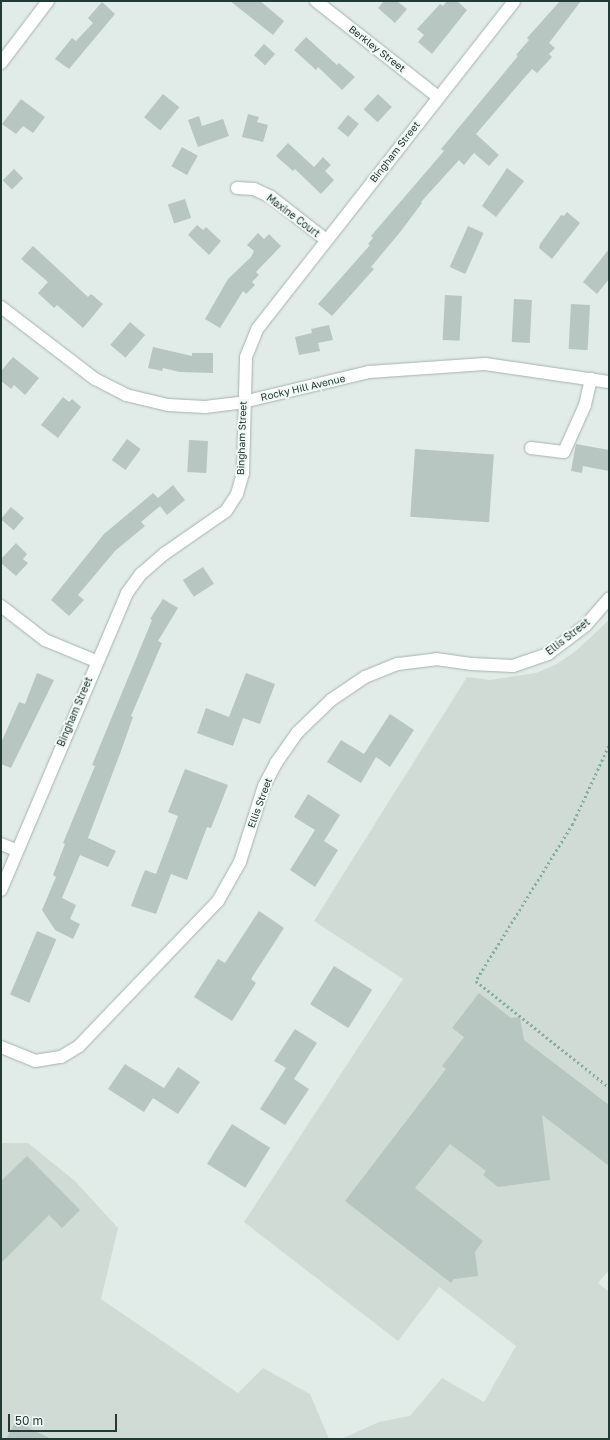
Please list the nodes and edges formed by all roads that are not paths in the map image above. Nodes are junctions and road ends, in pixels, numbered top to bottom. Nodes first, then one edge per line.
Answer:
1 (48, 1) edge
2 (316, 1) edge
3 (514, 1) edge
4 (1, 63) edge
5 (438, 97) junction
6 (237, 188) dead end
7 (326, 240) junction
8 (1, 307) edge
9 (591, 379) junction
10 (609, 382) edge
11 (243, 402) junction
12 (531, 448) dead end
13 (609, 599) edge
14 (1, 606) edge
15 (96, 662) junction
16 (1, 844) edge
17 (16, 850) junction
18 (1, 890) edge
19 (1, 1047) edge

1 - 4 street
2 - 5 street, Berkley Street
3 - 5 street, Bingham Street
5 - 7 street, Bingham Street
6 - 7 street, Maxine Court
7 - 11 street, Bingham Street
8 - 11 street, Rocky Hill Avenue
9 - 10 street, Rocky Hill Avenue
9 - 11 street, Rocky Hill Avenue
9 - 12 street
11 - 15 street, Bingham Street
13 - 19 street, Ellis Street
14 - 15 street
15 - 17 street, Bingham Street
16 - 17 street
17 - 18 street, Bingham Street

